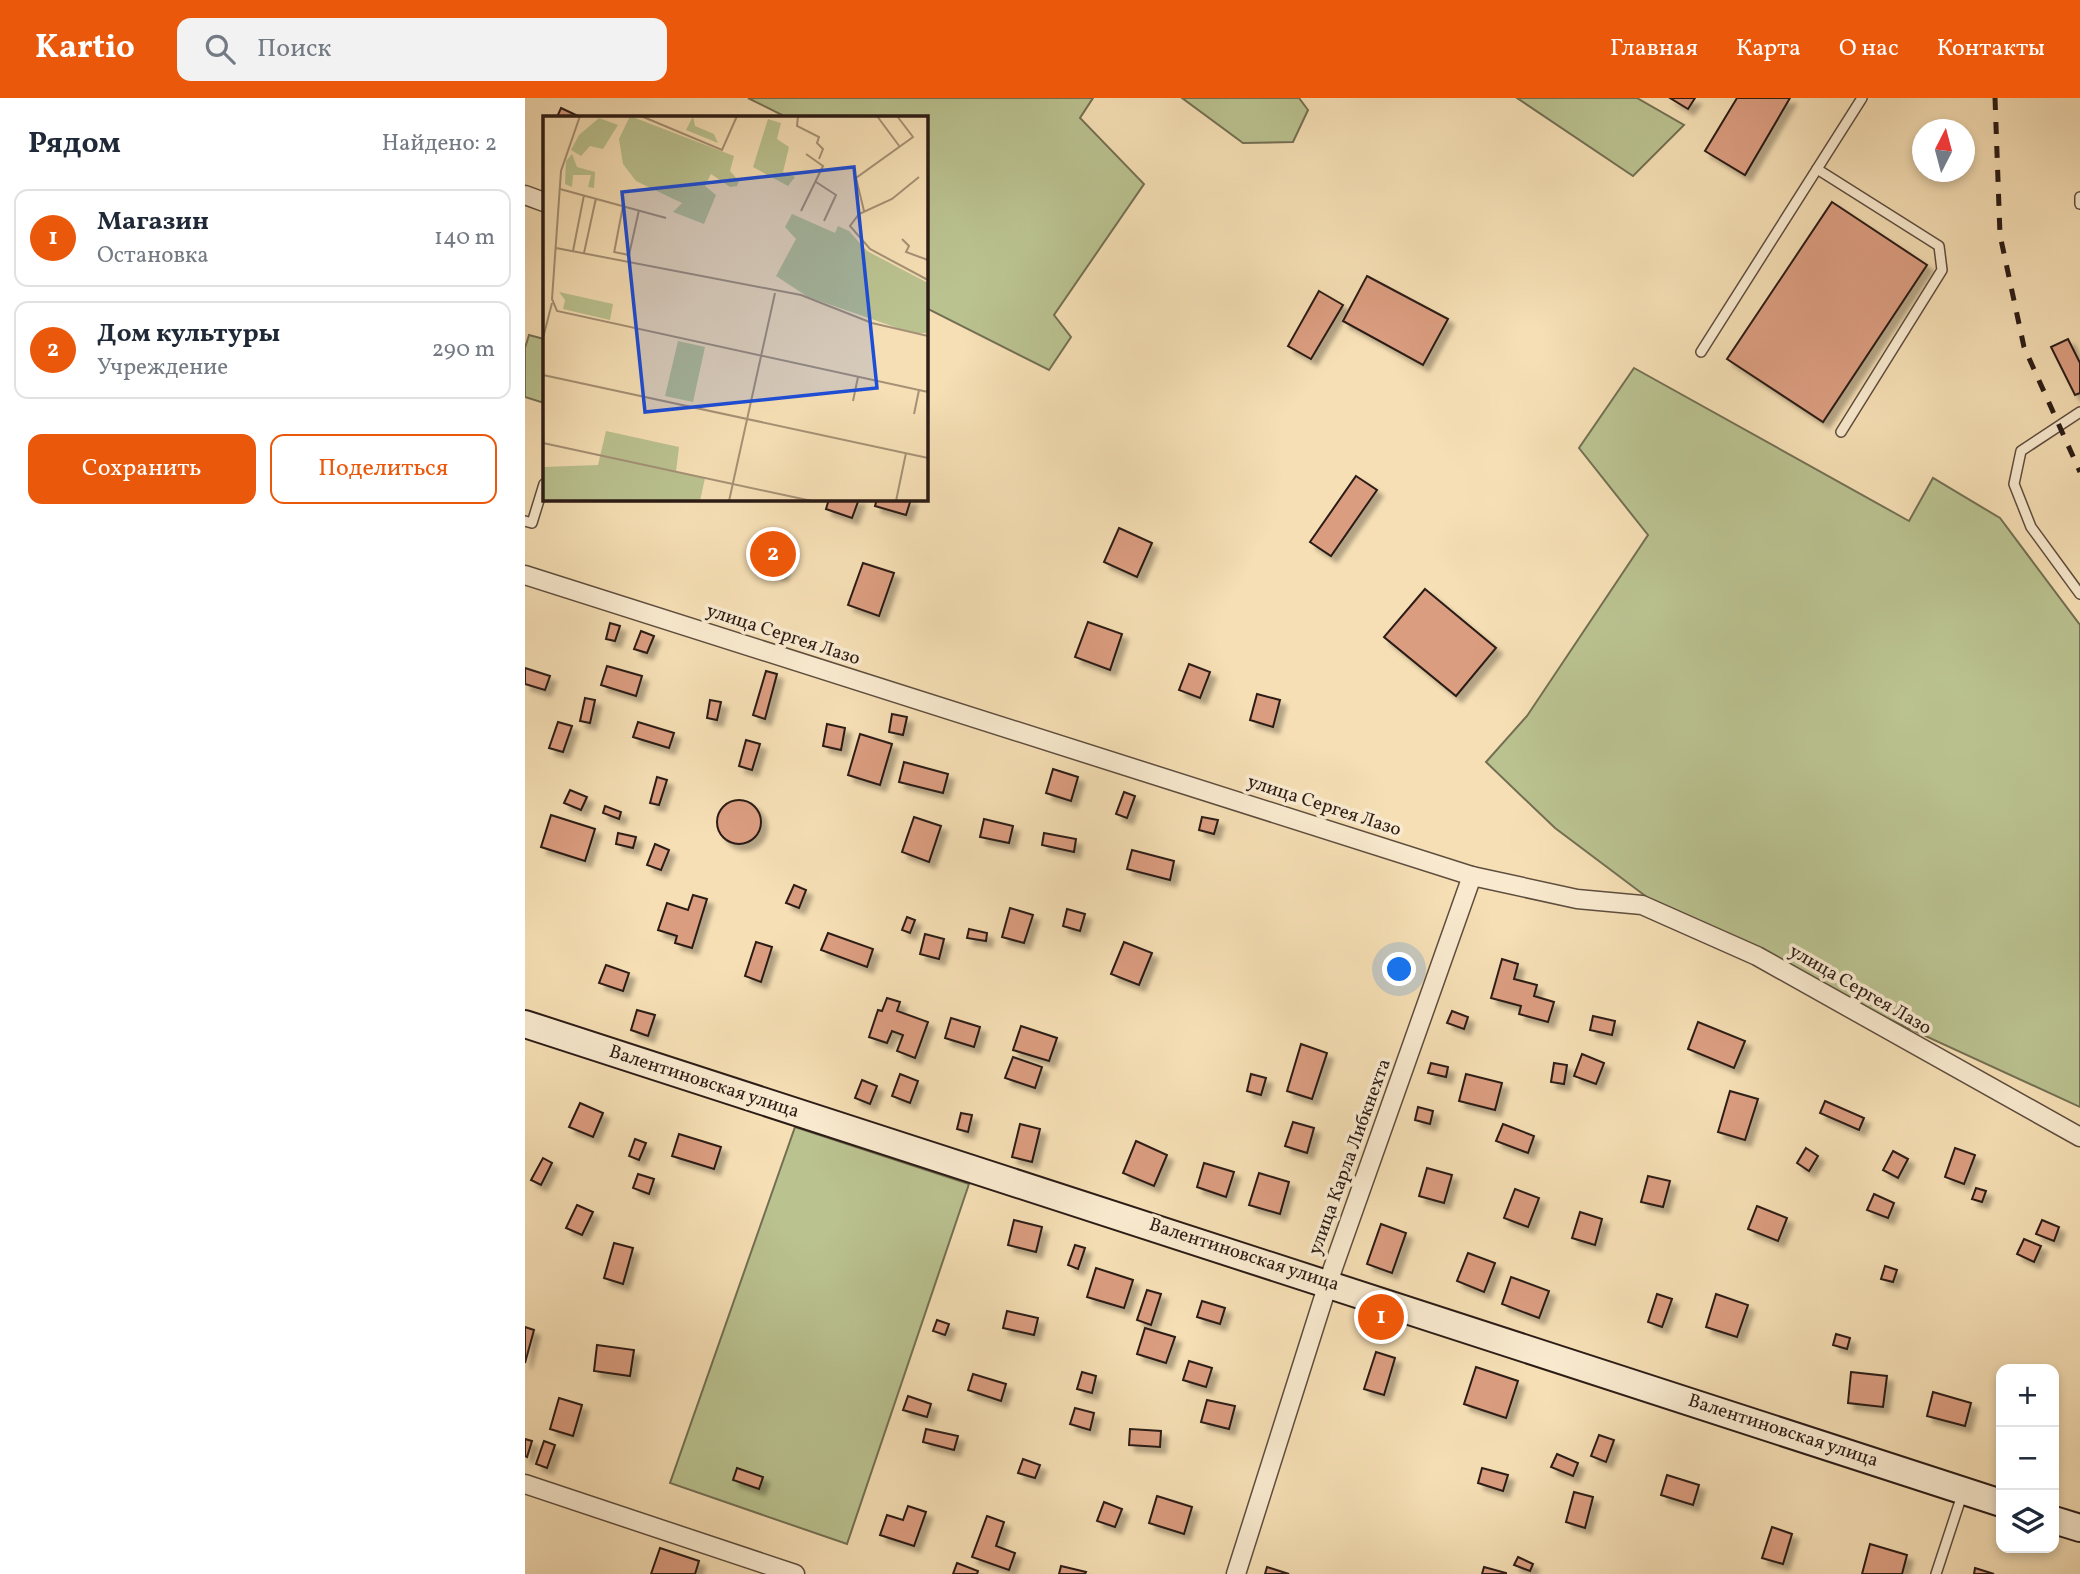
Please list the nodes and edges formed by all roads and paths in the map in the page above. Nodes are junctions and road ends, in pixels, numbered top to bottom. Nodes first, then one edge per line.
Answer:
1 (1862, 98) edge
2 (1817, 169) junction
3 (525, 195) edge
4 (2080, 197) edge
5 (543, 202) edge
6 (2080, 204) edge
7 (1701, 352) dead end
8 (2080, 412) edge
9 (1842, 432) dead end
10 (543, 487) edge
11 (525, 521) edge
12 (525, 575) edge
13 (2080, 594) edge
14 (1472, 876) junction
15 (525, 1024) edge
16 (2080, 1137) edge
17 (1328, 1283) junction
18 (525, 1484) edge
19 (1963, 1490) junction
20 (1996, 1501) edge
21 (2059, 1522) edge
22 (2080, 1528) edge
23 (795, 1574) edge
24 (1236, 1574) edge
25 (1936, 1574) edge

1 - 2 lane
2 - 7 lane
2 - 9 lane
3 - 5 street
4 - 6 lane
8 - 13 lane
10 - 11 lane
12 - 14 street, улица Сергея Лазо
14 - 16 street, улица Сергея Лазо
14 - 17 street, улица Карла Либкнехта
15 - 17 main road, Валентиновская улица
17 - 19 main road, Валентиновская улица
17 - 24 street, улица Карла Либкнехта
18 - 23 street
19 - 20 main road, Валентиновская улица
19 - 25 lane
21 - 22 main road

